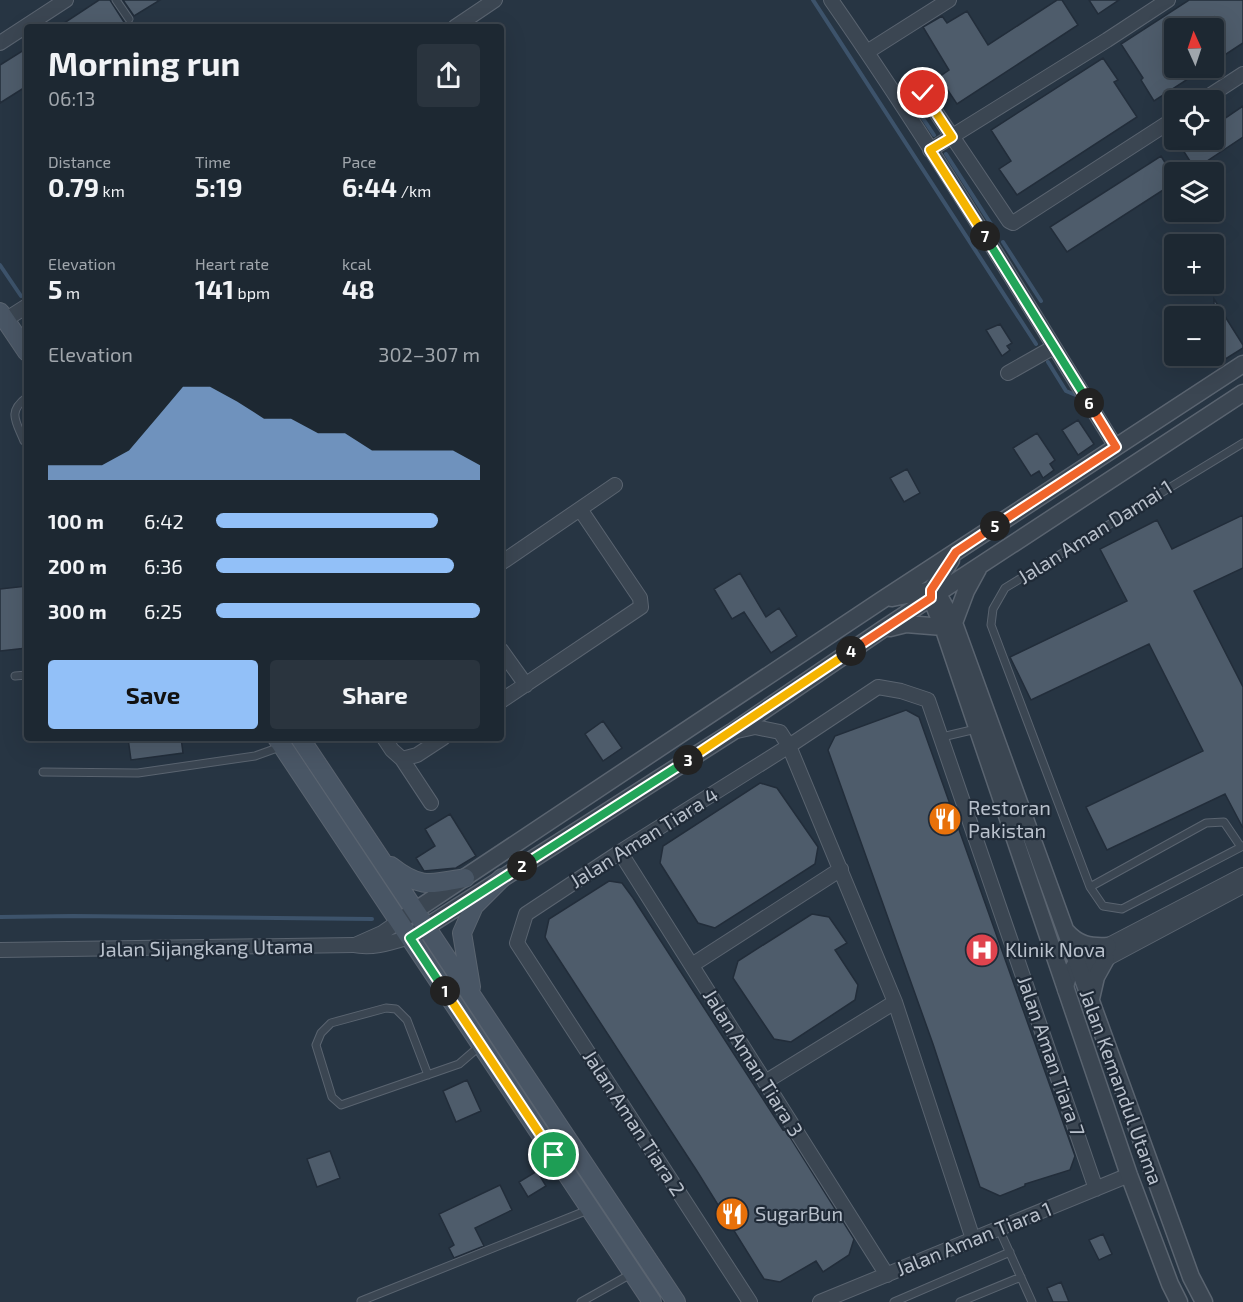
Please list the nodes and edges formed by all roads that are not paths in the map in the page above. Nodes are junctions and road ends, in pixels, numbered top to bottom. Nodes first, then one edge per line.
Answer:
1 (66, 0) edge
2 (116, 0) edge
3 (495, 0) edge
4 (831, 0) edge
5 (949, 0) edge
6 (1168, 0) edge
7 (129, 19) dead end
8 (30, 24) edge
9 (459, 24) edge
10 (24, 28) edge
11 (0, 44) edge
12 (867, 52) junction
13 (1243, 74) edge
14 (1218, 90) edge
15 (923, 93) dead end
16 (1164, 125) edge
17 (952, 137) junction
18 (930, 150) junction
19 (24, 307) edge
20 (3, 316) edge
21 (1054, 346) junction
22 (24, 348) edge
23 (1243, 364) edge
24 (1008, 373) dead end
25 (1243, 393) edge
26 (24, 399) edge
27 (24, 441) edge
28 (1243, 443) edge
29 (1116, 447) junction
30 (615, 485) dead end
31 (580, 509) junction
32 (956, 552) junction
33 (504, 560) edge
34 (980, 566) junction
35 (933, 594) junction
36 (882, 600) junction
37 (948, 625) junction
38 (883, 629) junction
39 (504, 654) edge
40 (24, 675) edge
41 (15, 676) dead end
42 (526, 685) junction
43 (504, 699) edge
44 (976, 729) junction
45 (732, 732) junction
46 (942, 737) junction
47 (302, 741) edge
48 (386, 741) edge
49 (438, 741) edge
50 (280, 742) edge
51 (789, 746) junction
52 (402, 759) junction
53 (44, 772) dead end
54 (430, 803) dead end
55 (1242, 847) edge
56 (620, 852) junction
57 (380, 858) junction
58 (841, 869) junction
59 (1243, 875) edge
60 (465, 878) junction
61 (502, 878) junction
62 (1243, 886) edge
63 (1090, 887) junction
64 (416, 910) junction
65 (398, 921) junction
66 (427, 927) junction
67 (1064, 928) junction
68 (410, 938) junction
69 (517, 943) joint
70 (353, 945) junction
71 (0, 950) edge
72 (1107, 953) junction
73 (1054, 956) junction
74 (692, 965) junction
75 (1076, 968) junction
76 (1065, 990) junction
77 (472, 994) junction
78 (895, 1002) junction
79 (1090, 1004) junction
80 (481, 1045) junction
81 (428, 1075) junction
82 (765, 1082) junction
83 (1129, 1175) junction
84 (1096, 1189) junction
85 (590, 1209) junction
86 (999, 1228) junction
87 (973, 1239) junction
88 (1010, 1252) junction
89 (633, 1273) junction
90 (886, 1275) junction
91 (1021, 1277) junction
92 (361, 1301) edge
93 (581, 1302) edge
94 (652, 1302) edge
95 (676, 1302) edge
96 (750, 1302) edge
97 (820, 1302) edge
98 (894, 1302) edge
99 (960, 1302) edge
100 (1032, 1302) edge
101 (1179, 1302) edge
102 (1204, 1302) edge

1 - 8 street
2 - 7 lane
3 - 9 street
4 - 12 street
5 - 12 street
6 - 17 street
10 - 11 street
12 - 18 street
13 - 14 street
15 - 17 street
16 - 17 street
17 - 18 street
18 - 21 street
19 - 20 street
20 - 22 main road
21 - 24 street
21 - 29 street
23 - 29 street
25 - 34 street
26 - 27 lane
28 - 63 lane, Jalan Aman Damai 1
29 - 32 street
30 - 31 street
31 - 33 street
31 - 42 street
32 - 35 street
32 - 36 street
34 - 35 street
34 - 37 street
35 - 36 street
35 - 37 street, Jalan Kemandul Utama
35 - 38 street
36 - 60 street
37 - 38 street
37 - 44 street, Jalan Kemandul Utama
37 - 67 street, Jalan Kemandul Utama
38 - 45 street
39 - 42 street
40 - 41 lane
42 - 43 street
44 - 46 lane
44 - 73 street, Jalan Kemandul Utama
45 - 51 street
45 - 61 street
46 - 51 street, Jalan Aman Tiara 7
46 - 84 street, Jalan Aman Tiara 7
47 - 57 main road
48 - 52 street
49 - 52 street
50 - 53 lane
50 - 65 main road
51 - 56 street, Jalan Aman Tiara 4
51 - 58 street
52 - 54 street
55 - 63 lane, Jalan Aman Damai 1
55 - 63 lane
56 - 69 street, Jalan Aman Tiara 4
56 - 74 street, Jalan Aman Tiara 3
57 - 60 main road
57 - 64 main road
58 - 74 street
58 - 78 street
59 - 72 street
60 - 64 street
61 - 66 street
61 - 77 main road
62 - 72 street
64 - 65 street
64 - 66 main road
65 - 68 main road
65 - 70 street
66 - 68 street
66 - 77 main road
67 - 72 street
67 - 75 street, Jalan Kemandul Utama
68 - 70 street, Jalan Sijangkang Utama
68 - 80 main road
69 - 96 street, Jalan Aman Tiara 2
70 - 71 street, Jalan Sijangkang Utama
72 - 75 street
72 - 79 street
73 - 75 street
73 - 76 street, Jalan Kemandul Utama
74 - 82 street, Jalan Aman Tiara 3
75 - 76 street
75 - 79 street, Jalan Kemandul Utama
76 - 83 street, Jalan Kemandul Utama
77 - 95 main road
78 - 82 street
78 - 87 street
79 - 102 street, Jalan Kemandul Utama
80 - 81 lane
80 - 85 main road
81 - 81 lane
82 - 90 street, Jalan Aman Tiara 3
83 - 84 street, Jalan Aman Tiara 1
83 - 101 street, Jalan Kemandul Utama
84 - 86 street, Jalan Aman Tiara 1
85 - 89 main road
85 - 92 lane
86 - 87 street, Jalan Aman Tiara 1
86 - 88 lane
87 - 90 street, Jalan Aman Tiara 1
88 - 91 lane
88 - 98 lane
89 - 93 lane
89 - 94 main road
90 - 97 street, Jalan Aman Tiara 1
91 - 99 lane
91 - 100 lane

